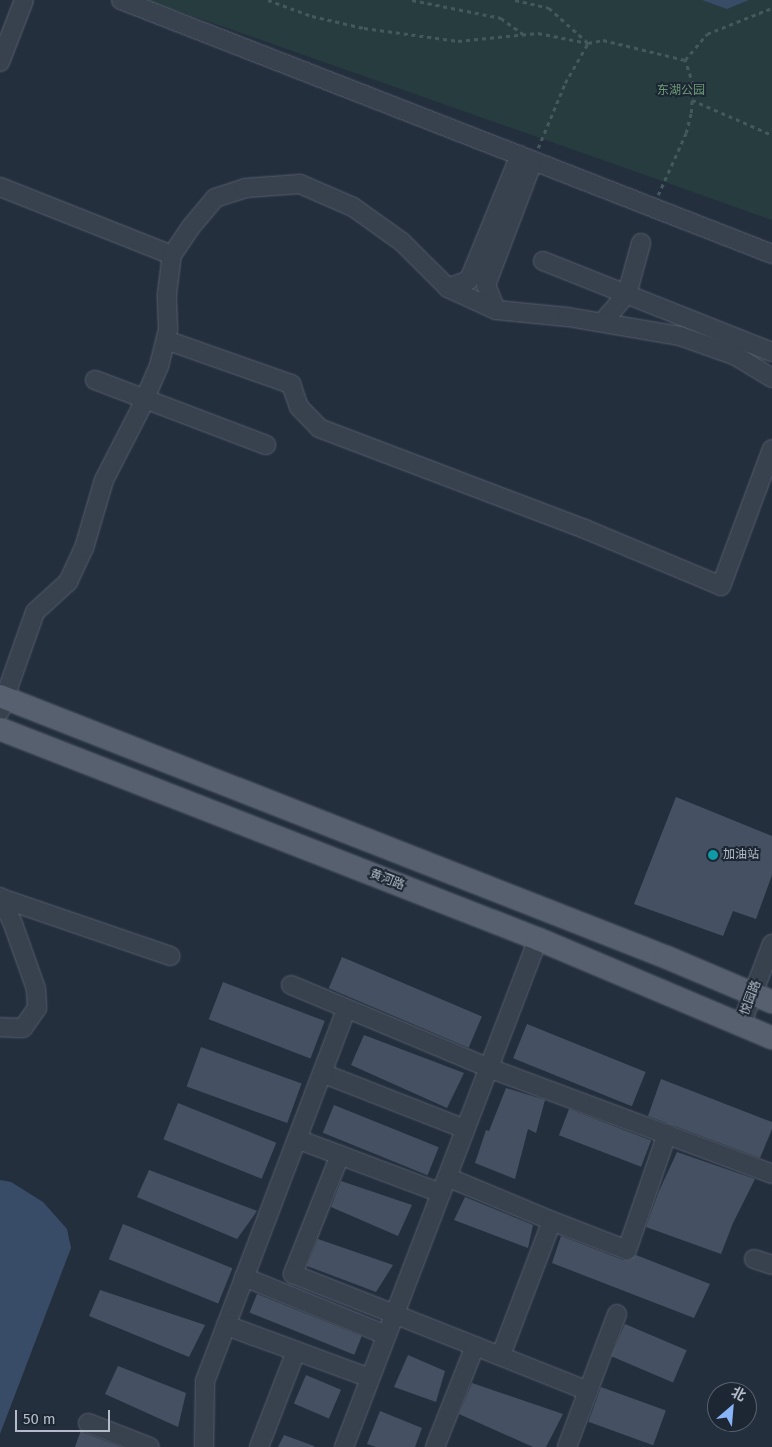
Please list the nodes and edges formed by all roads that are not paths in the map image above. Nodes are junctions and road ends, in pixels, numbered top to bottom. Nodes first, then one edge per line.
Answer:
1 (24, 0) edge
2 (121, 0) edge
3 (0, 62) edge
4 (526, 158) junction
5 (0, 187) edge
6 (640, 244) dead end
7 (772, 254) edge
8 (172, 255) junction
9 (543, 261) dead end
10 (448, 288) junction
11 (627, 294) junction
12 (496, 310) junction
13 (606, 318) dead end
14 (166, 340) junction
15 (772, 352) edge
16 (772, 378) edge
17 (95, 380) dead end
18 (145, 399) junction
19 (266, 445) dead end
20 (772, 449) edge
21 (2, 702) edge
22 (0, 729) edge
23 (0, 897) edge
24 (538, 939) junction
25 (772, 944) edge
26 (170, 956) dead end
27 (291, 985) dead end
28 (762, 998) edge
29 (346, 1008) junction
30 (741, 1025) junction
31 (0, 1028) edge
32 (772, 1038) edge
33 (489, 1068) junction
34 (322, 1073) junction
35 (466, 1129) junction
36 (667, 1134) junction
37 (297, 1139) junction
38 (340, 1155) junction
39 (772, 1174) edge
40 (444, 1185) junction
41 (552, 1221) junction
42 (754, 1259) dead end
43 (772, 1266) edge
44 (293, 1274) junction
45 (244, 1277) junction
46 (285, 1294) junction
47 (617, 1314) dead end
48 (394, 1315) junction
49 (226, 1325) junction
50 (386, 1335) junction
51 (475, 1346) junction
52 (296, 1351) junction
53 (501, 1355) junction
54 (370, 1378) junction
55 (588, 1392) junction
56 (88, 1422) dead end
57 (150, 1447) edge
58 (204, 1447) edge
59 (259, 1447) edge
60 (344, 1447) edge
61 (435, 1447) edge
62 (567, 1447) edge

1 - 3 street
2 - 4 street
4 - 7 street
4 - 10 street
4 - 12 street
5 - 8 street
6 - 11 street
8 - 10 street
8 - 14 street
9 - 11 street
10 - 12 street
11 - 13 street
11 - 15 street
12 - 16 street
14 - 18 street
14 - 20 street
17 - 18 street
18 - 19 street
18 - 21 street
21 - 28 main road
22 - 24 main road, 黄河路
23 - 26 street
23 - 31 street
24 - 30 main road, 黄河路
24 - 33 street
25 - 28 street, 悦园路
27 - 29 street
28 - 30 street, 悦园路
29 - 33 street
29 - 34 street
30 - 32 main road, 黄河路
33 - 35 street
33 - 36 street
34 - 35 street
34 - 37 street
35 - 40 street
36 - 39 street
36 - 41 street
37 - 38 street
37 - 45 street
38 - 40 street
38 - 44 street
40 - 41 street
40 - 48 street
41 - 53 street
42 - 43 street
44 - 46 street
44 - 48 street
45 - 46 street
45 - 49 street
46 - 50 street
47 - 55 street
48 - 50 street
48 - 51 street
49 - 52 street
49 - 58 street
50 - 54 street
51 - 53 street
51 - 61 street
52 - 54 street
52 - 59 street
53 - 55 street
54 - 60 street
55 - 62 street
56 - 57 street

